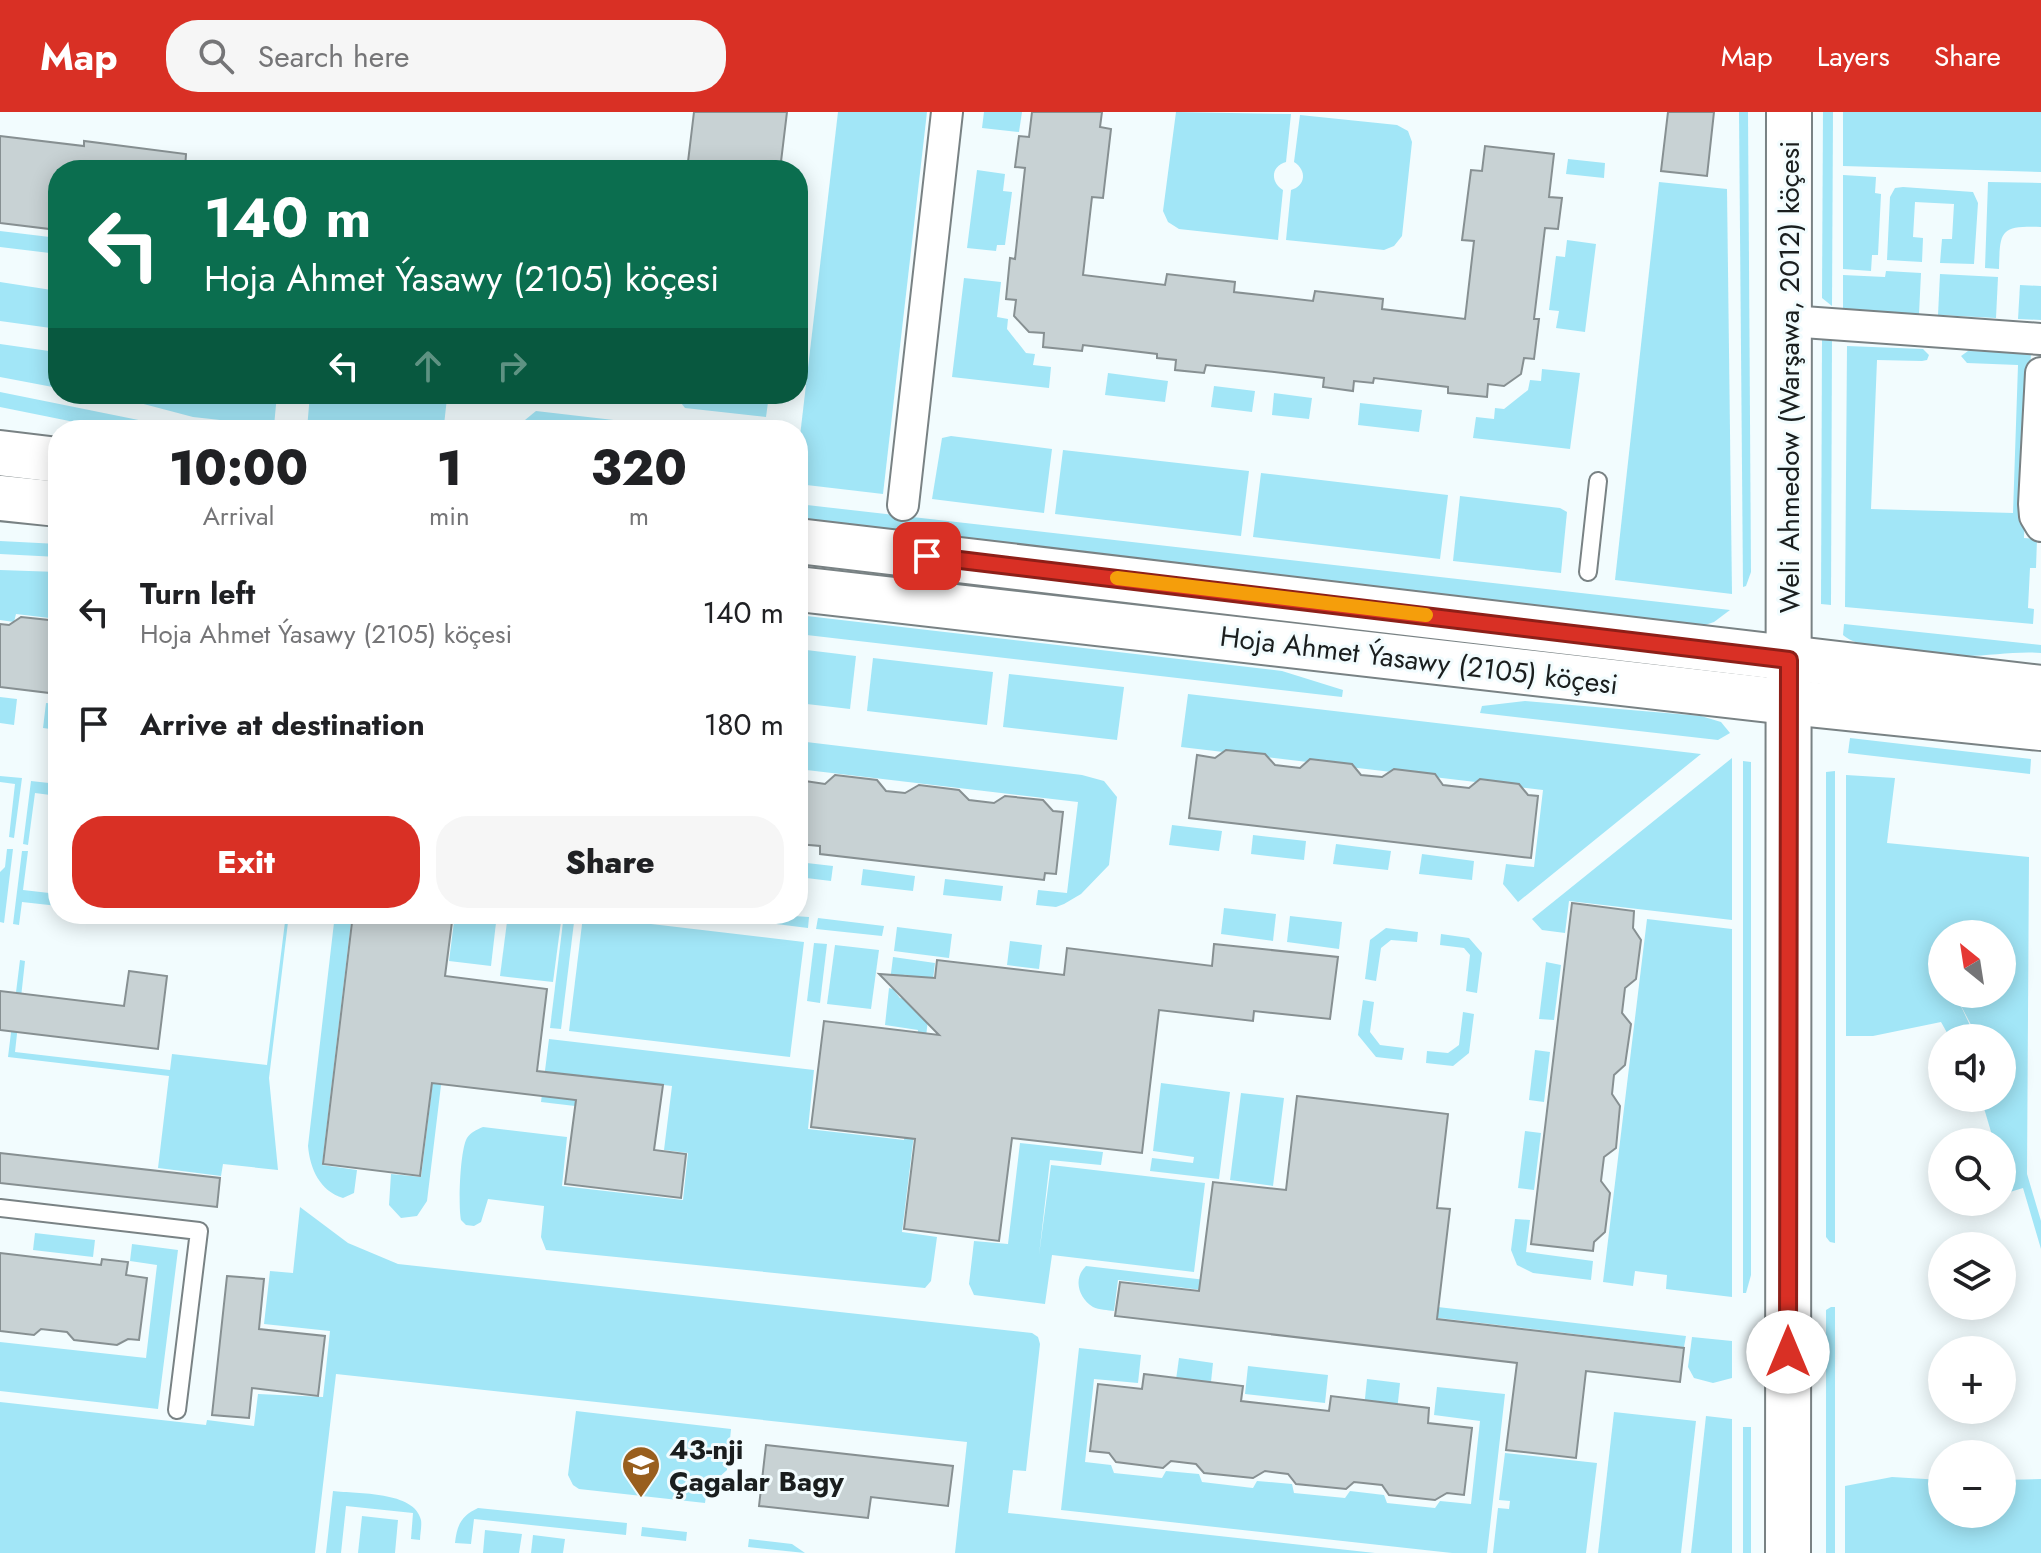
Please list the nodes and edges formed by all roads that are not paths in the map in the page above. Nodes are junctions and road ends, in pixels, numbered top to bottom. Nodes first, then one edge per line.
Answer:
1 (947, 112) edge
2 (1789, 112) edge
3 (1789, 321) junction
4 (2041, 339) edge
5 (2041, 373) edge
6 (0, 453) edge
7 (48, 459) edge
8 (1598, 481) dead end
9 (0, 498) edge
10 (48, 503) edge
11 (903, 505) dead end
12 (2041, 526) edge
13 (808, 542) edge
14 (1588, 572) dead end
15 (808, 590) edge
16 (1789, 681) junction
17 (2041, 688) edge
18 (2041, 728) edge
19 (0, 1208) edge
20 (177, 1410) dead end
21 (1788, 1553) edge

1 - 11 street
2 - 3 main road, Weli Ahmedow (Warşawa, 2012) köçesi
3 - 4 street
3 - 16 main road, Weli Ahmedow (Warşawa, 2012) köçesi
5 - 12 street
6 - 7 main road
8 - 14 lane
9 - 10 main road
13 - 16 main road, Hoja Ahmet Ýasawy (2105) köçesi
15 - 16 main road, Hoja Ahmet Ýasawy (2105) köçesi
16 - 17 main road, Hoja Ahmet Ýasawy (2105) köçesi
16 - 18 main road, Hoja Ahmet Ýasawy (2105) köçesi
16 - 21 main road, Weli Ahmedow (Warşawa, 2012) köçesi
19 - 20 lane

